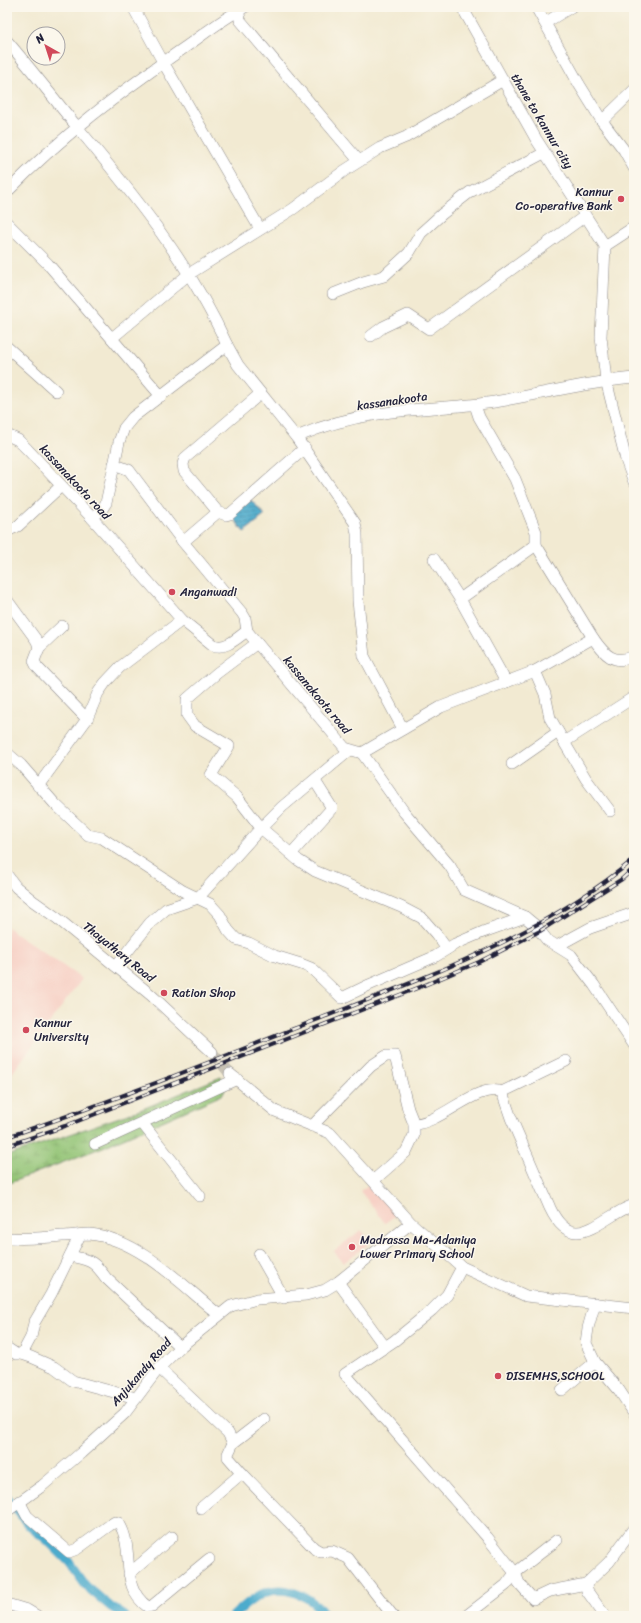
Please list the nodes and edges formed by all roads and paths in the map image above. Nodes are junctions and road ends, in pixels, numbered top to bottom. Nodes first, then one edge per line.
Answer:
1 (133, 7) edge
2 (462, 7) edge
3 (536, 7) edge
4 (571, 7) edge
5 (241, 8) edge
6 (545, 23) junction
7 (8, 44) edge
8 (163, 62) junction
9 (503, 80) junction
10 (634, 90) edge
11 (602, 121) junction
12 (77, 127) junction
13 (544, 153) junction
14 (359, 161) junction
15 (634, 168) edge
16 (7, 192) edge
17 (585, 216) junction
18 (7, 223) edge
19 (634, 227) edge
20 (260, 229) junction
21 (605, 246) junction
22 (189, 274) junction
23 (333, 294) dead end
24 (371, 336) dead end
25 (112, 338) junction
26 (227, 345) junction
27 (7, 347) edge
28 (634, 378) edge
29 (606, 380) junction
30 (56, 391) dead end
31 (260, 394) junction
32 (161, 396) junction
33 (475, 404) junction
34 (7, 435) edge
35 (296, 437) junction
36 (305, 448) junction
37 (114, 464) junction
38 (634, 482) edge
39 (61, 486) junction
40 (218, 512) junction
41 (92, 518) junction
42 (7, 531) edge
43 (182, 542) junction
44 (536, 545) junction
45 (434, 559) dead end
46 (460, 598) junction
47 (7, 600) edge
48 (182, 620) junction
49 (62, 626) dead end
50 (247, 630) junction
51 (593, 638) junction
52 (257, 643) junction
53 (39, 648) junction
54 (634, 656) edge
55 (535, 670) junction
56 (506, 682) junction
57 (634, 697) edge
58 (87, 719) junction
59 (403, 729) junction
60 (558, 732) junction
61 (564, 742) junction
62 (350, 750) junction
63 (7, 752) edge
64 (362, 753) junction
65 (512, 764) dead end
66 (315, 781) junction
67 (38, 786) junction
68 (610, 811) dead end
69 (261, 828) junction
70 (291, 854) junction
71 (7, 875) edge
72 (198, 898) junction
73 (634, 913) edge
74 (525, 917) junction
75 (557, 946) junction
76 (446, 949) junction
77 (116, 966) junction
78 (634, 1045) edge
79 (212, 1052) tunnel mouth
80 (566, 1061) dead end
81 (502, 1092) junction
82 (142, 1123) junction
83 (414, 1124) junction
84 (312, 1126) junction
85 (96, 1144) dead end
86 (374, 1180) junction
87 (200, 1196) dead end
88 (634, 1205) edge
89 (411, 1223) junction
90 (80, 1235) junction
91 (7, 1238) edge
92 (259, 1254) dead end
93 (70, 1256) junction
94 (462, 1267) junction
95 (338, 1282) junction
96 (284, 1298) junction
97 (595, 1303) junction
98 (634, 1308) edge
99 (218, 1314) junction
100 (180, 1347) junction
101 (385, 1347) junction
102 (7, 1348) edge
103 (22, 1354) junction
104 (595, 1362) junction
105 (159, 1368) junction
106 (562, 1390) dead end
107 (136, 1398) junction
108 (634, 1413) edge
109 (264, 1419) dead end
110 (233, 1443) junction
111 (242, 1473) junction
112 (19, 1501) junction
113 (201, 1508) dead end
114 (7, 1511) edge
115 (634, 1528) edge
116 (172, 1537) dead end
117 (557, 1540) dead end
118 (209, 1559) dead end
119 (515, 1573) junction
120 (129, 1574) junction
121 (586, 1584) junction
122 (7, 1604) edge
123 (387, 1614) edge
124 (37, 1616) edge
125 (466, 1616) edge
126 (605, 1616) edge

1 - 8 street
2 - 9 street, thane to kannur city
3 - 6 street
4 - 6 street
5 - 8 street
5 - 14 street
6 - 11 street
7 - 12 street
8 - 12 street
8 - 20 street
9 - 13 street, thane to kannur city
9 - 14 street
10 - 11 street
11 - 15 street
12 - 16 street
12 - 22 street
13 - 17 street, thane to kannur city
13 - 23 street
14 - 20 street
17 - 21 street, thane to kannur city
17 - 24 street
18 - 25 street
19 - 21 street
20 - 22 street
21 - 29 street
22 - 25 street
22 - 26 street
25 - 32 street
26 - 31 street
26 - 32 street
27 - 30 street
28 - 29 street, kassanakoota
29 - 33 street, kassanakoota
29 - 38 street
31 - 35 street
31 - 40 street
32 - 37 street
33 - 35 street, kassanakoota
33 - 44 street
34 - 39 street, kassanakoota road
35 - 36 street
36 - 40 street
36 - 59 street
37 - 41 street
37 - 43 street
39 - 41 street, kassanakoota road
39 - 42 street
40 - 43 street
41 - 48 street, kassanakoota road
43 - 50 street
44 - 46 street
44 - 51 street
45 - 46 street
46 - 56 street
47 - 53 street
48 - 50 street, kassanakoota road
48 - 58 street
49 - 53 street
50 - 52 street, kassanakoota road
51 - 54 street
51 - 55 street
52 - 62 street, kassanakoota road
52 - 69 street
53 - 58 street
55 - 56 street
55 - 60 street
56 - 59 street
57 - 61 street
58 - 67 street
59 - 64 street
60 - 61 street
60 - 65 street
61 - 68 street
62 - 64 street, kassanakoota road
62 - 66 street
63 - 67 street
64 - 74 street
66 - 69 street
66 - 70 street
67 - 72 street
69 - 70 street
69 - 72 street
70 - 76 street
71 - 77 street, Thayathery Road
72 - 76 street
72 - 77 street
73 - 75 street
74 - 75 street
74 - 76 street
75 - 78 street
77 - 79 street, Thayathery Road
80 - 81 street
81 - 83 street
81 - 88 street
82 - 84 street
82 - 85 street
82 - 87 street
83 - 84 street
83 - 86 street
84 - 86 street
86 - 89 street
89 - 94 street
89 - 95 street, Anjukandy Road
90 - 91 street
90 - 93 street
90 - 99 street
92 - 96 street
93 - 100 street
93 - 103 street
94 - 97 street
94 - 101 street
95 - 96 street, Anjukandy Road
95 - 101 street
96 - 99 street, Anjukandy Road
97 - 98 street
97 - 104 street
99 - 100 street, Anjukandy Road
100 - 105 street, Anjukandy Road
101 - 119 street
102 - 103 street
103 - 107 street
104 - 106 street
104 - 108 street
105 - 107 street, Anjukandy Road
105 - 110 street
107 - 112 street, Anjukandy Road
109 - 110 street
110 - 111 street
111 - 113 street
111 - 123 street
112 - 114 street, Anjukandy Road
112 - 120 street
115 - 121 street
116 - 120 street
117 - 119 street
118 - 120 street
119 - 121 street
119 - 125 street
121 - 126 street
122 - 124 street

